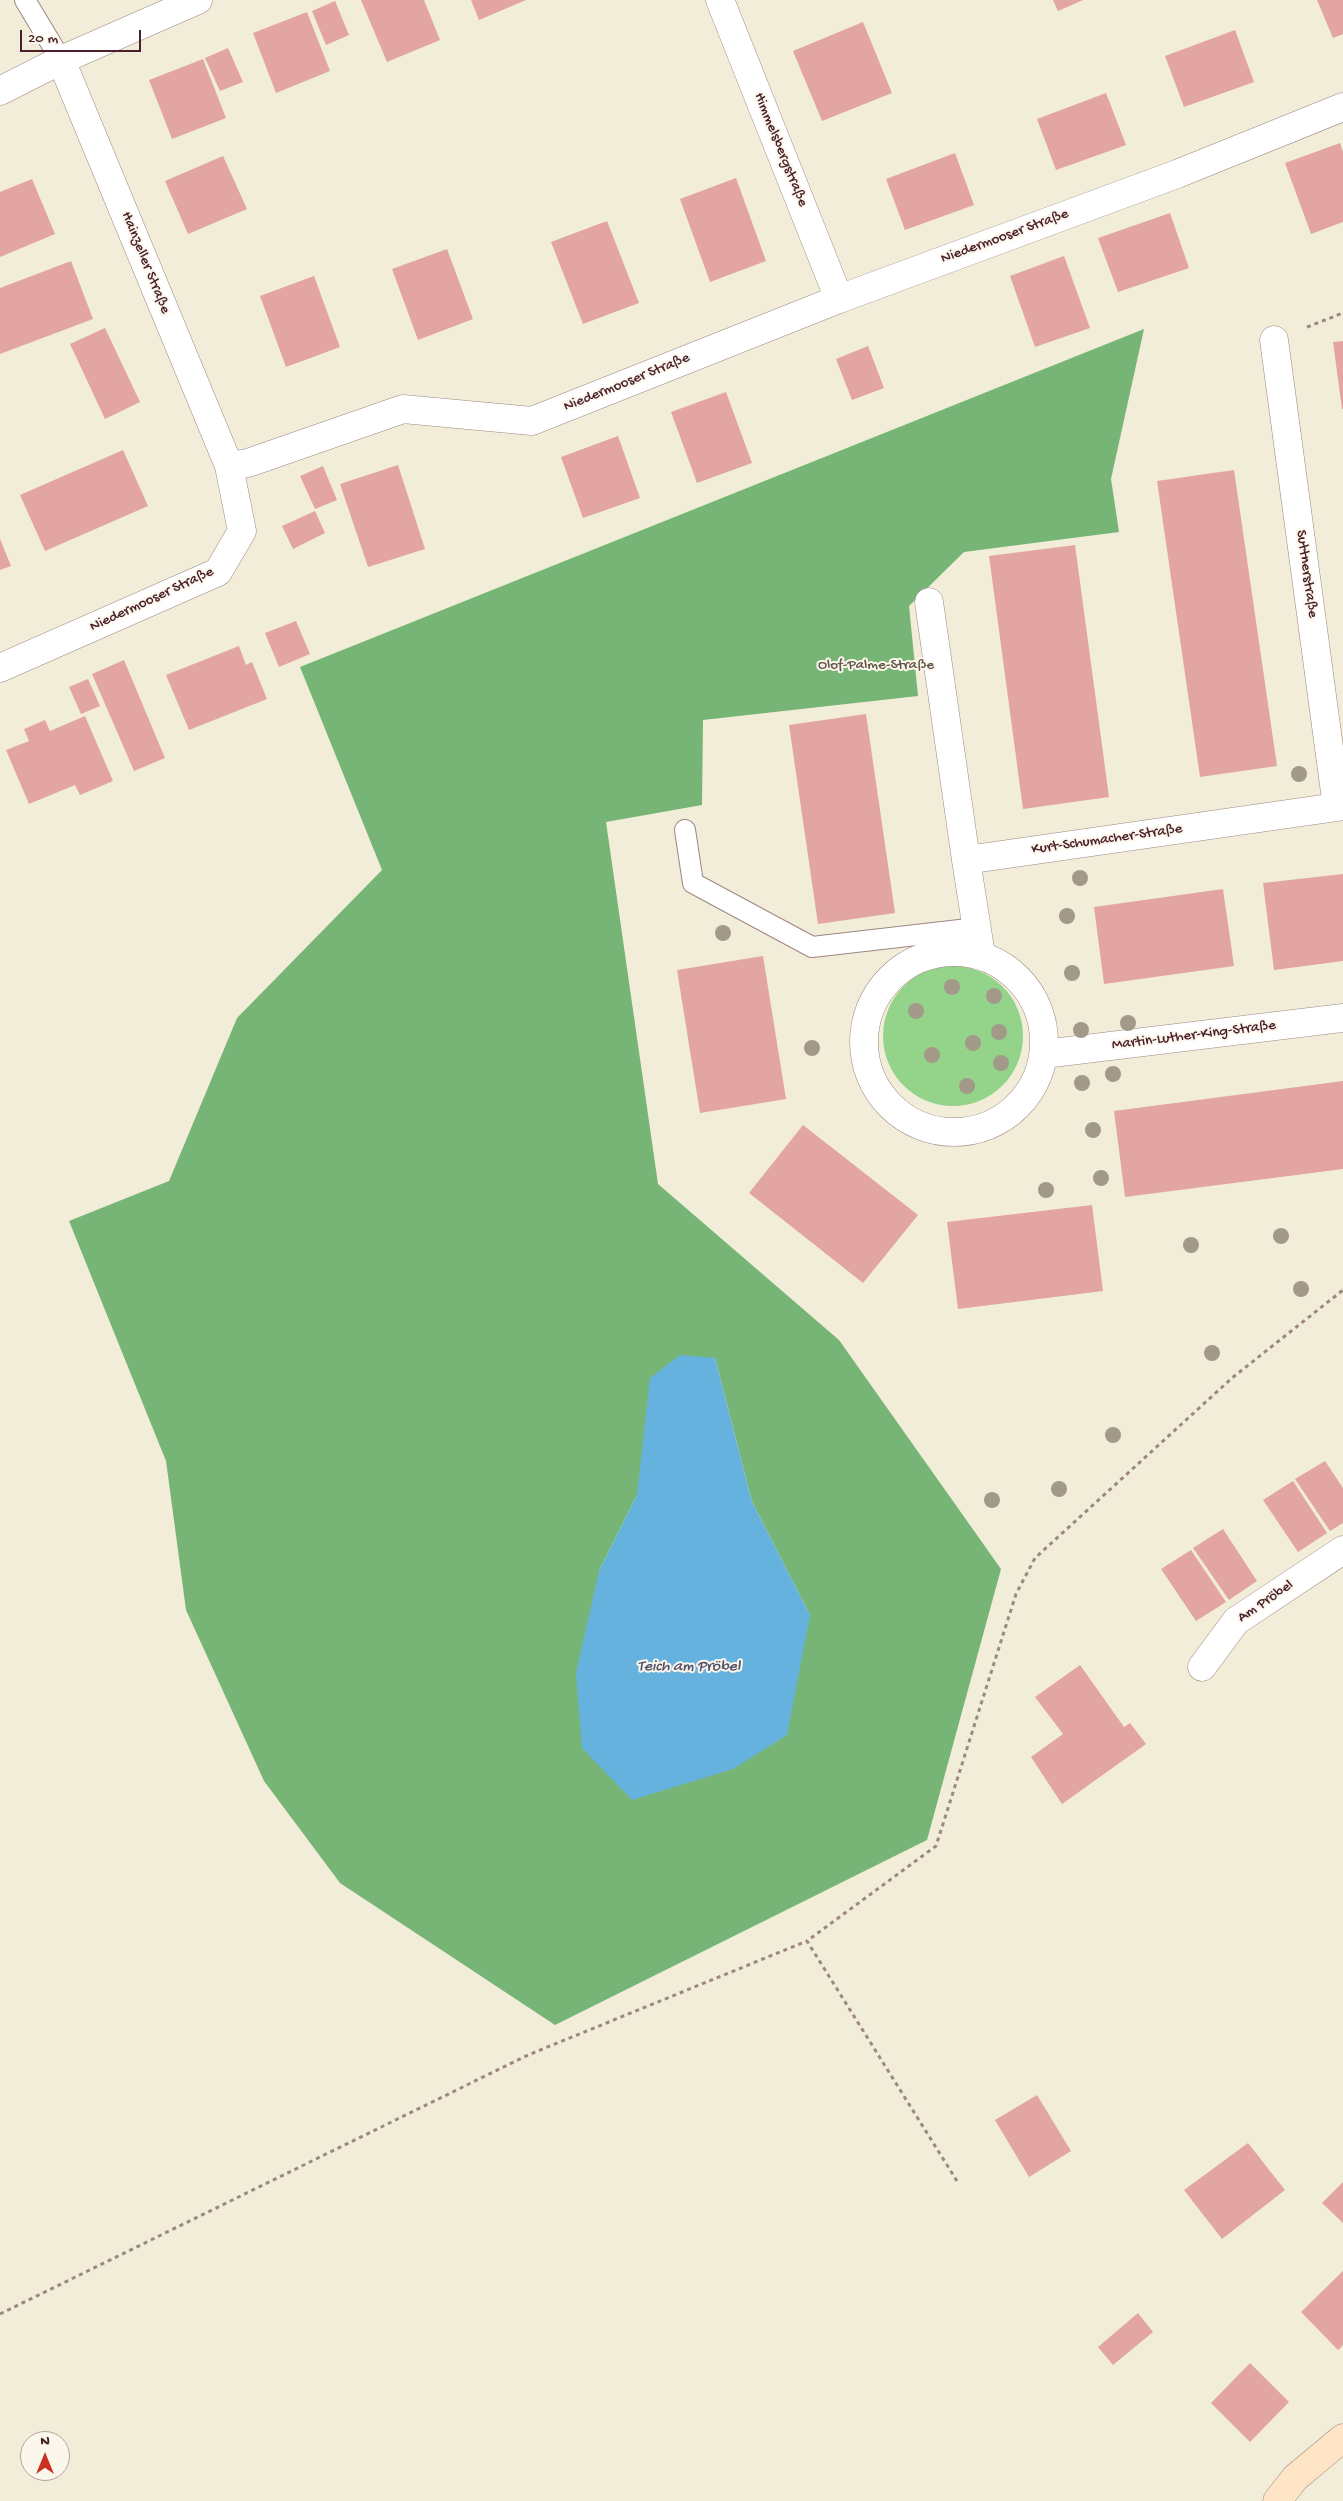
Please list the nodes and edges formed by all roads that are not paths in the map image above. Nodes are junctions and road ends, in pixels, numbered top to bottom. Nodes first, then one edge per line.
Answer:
1 (25, 0) edge
2 (198, 0) edge
3 (720, 0) edge
4 (61, 60) junction
5 (0, 91) edge
6 (1343, 107) edge
7 (839, 299) junction
8 (1274, 340) dead end
9 (229, 466) junction
10 (929, 602) dead end
11 (0, 668) edge
12 (1340, 806) edge
13 (685, 830) dead end
14 (966, 860) junction
15 (979, 942) junction
16 (1343, 1018) edge
17 (1044, 1054) junction
18 (1343, 1550) edge
19 (1202, 1667) dead end
20 (1343, 2438) edge
21 (1277, 2501) edge

1 - 4 lane
2 - 4 street
3 - 7 street, Himmelsbergstraße
4 - 5 street
4 - 9 street, Hainzeller Straße
6 - 7 street, Niedermooser Straße
7 - 9 street, Niedermooser Straße
8 - 12 street, Suttnerstraße
9 - 11 street, Niedermooser Straße
10 - 14 street
12 - 14 street, Kurt-Schumacher-Straße
13 - 15 lane
14 - 15 street
15 - 17 street
15 - 17 street
16 - 17 street, Martin-Luther-King-Straße
18 - 19 street, Am Pröbel
20 - 21 street

